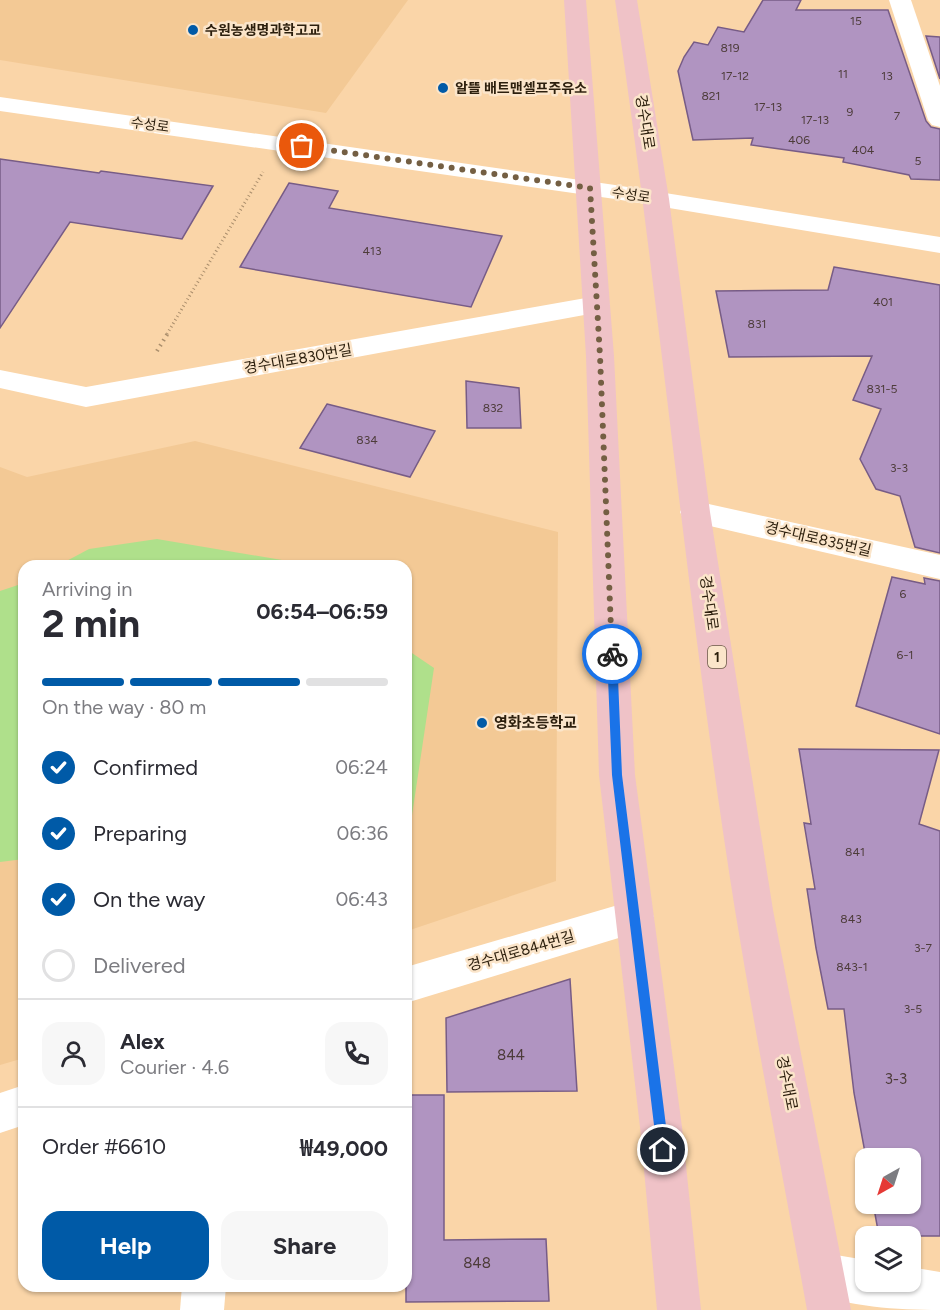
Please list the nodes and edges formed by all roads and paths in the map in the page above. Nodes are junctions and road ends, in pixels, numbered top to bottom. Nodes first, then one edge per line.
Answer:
1 (575, 0) edge
2 (626, 0) edge
3 (900, 0) edge
4 (0, 104) edge
5 (940, 120) edge
6 (280, 142) junction
7 (590, 188) junction
8 (657, 199) junction
9 (940, 245) edge
10 (597, 305) junction
11 (0, 379) edge
12 (135, 388) junction
13 (695, 512) junction
14 (940, 567) edge
15 (635, 918) junction
16 (412, 983) edge
17 (18, 1107) edge
18 (0, 1113) edge
19 (204, 1292) edge
20 (826, 1292) edge
21 (940, 1294) edge
22 (202, 1310) edge
23 (679, 1310) edge

1 - 7 main road
2 - 8 main road, 경수대로 / 1
3 - 5 street
4 - 6 street, 수성로
6 - 7 street, 수성로
6 - 12 path
7 - 8 street, 수성로
7 - 10 main road
8 - 9 street, 수성로
8 - 13 main road, 경수대로 / 1
10 - 12 street, 경수대로830번길
10 - 15 main road
11 - 12 street, 경수대로830번길
13 - 14 street, 경수대로835번길
13 - 20 main road, 경수대로 / 1
15 - 16 street, 경수대로844번길
15 - 23 main road
17 - 18 street
19 - 22 street
20 - 21 street

